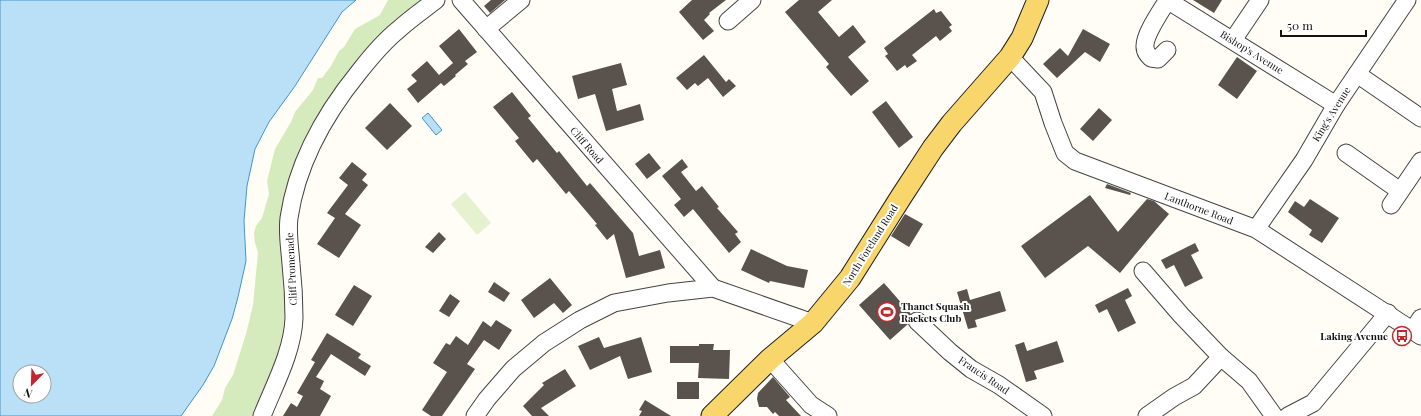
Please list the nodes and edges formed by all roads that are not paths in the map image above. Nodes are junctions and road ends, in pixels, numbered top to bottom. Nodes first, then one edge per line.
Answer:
1 (436, 0) edge
2 (461, 0) edge
3 (521, 0) edge
4 (752, 0) edge
5 (1038, 0) edge
6 (1260, 0) edge
7 (1407, 0) edge
8 (1170, 1) edge
9 (728, 20) dead end
10 (486, 29) junction
11 (1233, 40) junction
12 (1167, 50) dead end
13 (1010, 58) junction
14 (1358, 74) junction
15 (1336, 104) junction
16 (1421, 118) edge
17 (1346, 153) dead end
18 (1421, 161) edge
19 (1256, 229) junction
20 (1143, 271) dead end
21 (713, 288) junction
22 (1388, 313) junction
23 (813, 323) junction
24 (926, 324) dead end
25 (1418, 328) edge
26 (1221, 357) junction
27 (770, 359) junction
28 (262, 416) edge
29 (475, 416) edge
30 (712, 416) edge
31 (828, 416) edge
32 (1043, 416) edge
33 (1147, 416) edge
34 (1274, 416) edge
35 (1288, 416) edge

1 - 28 street, Cliff Promenade
2 - 10 street, Cliff Road
3 - 10 street
4 - 9 street
5 - 13 main road, North Foreland Road
6 - 11 street
7 - 14 street, King's Avenue
8 - 11 street, Bishop's Avenue
8 - 12 street
10 - 21 street, Cliff Road
11 - 15 street, Bishop's Avenue
13 - 19 street, Lanthorne Road
13 - 23 main road, North Foreland Road
14 - 15 street, King's Avenue
14 - 16 street
15 - 19 street, King's Avenue
17 - 18 street
19 - 22 street, Lanthorne Road
20 - 26 street
21 - 23 street
21 - 29 street
22 - 25 street, Lanthorne Road
22 - 35 street
23 - 27 main road, North Foreland Road
24 - 32 street, Francis Road
26 - 33 street
26 - 34 street
27 - 30 main road, North Foreland Road
27 - 31 street

